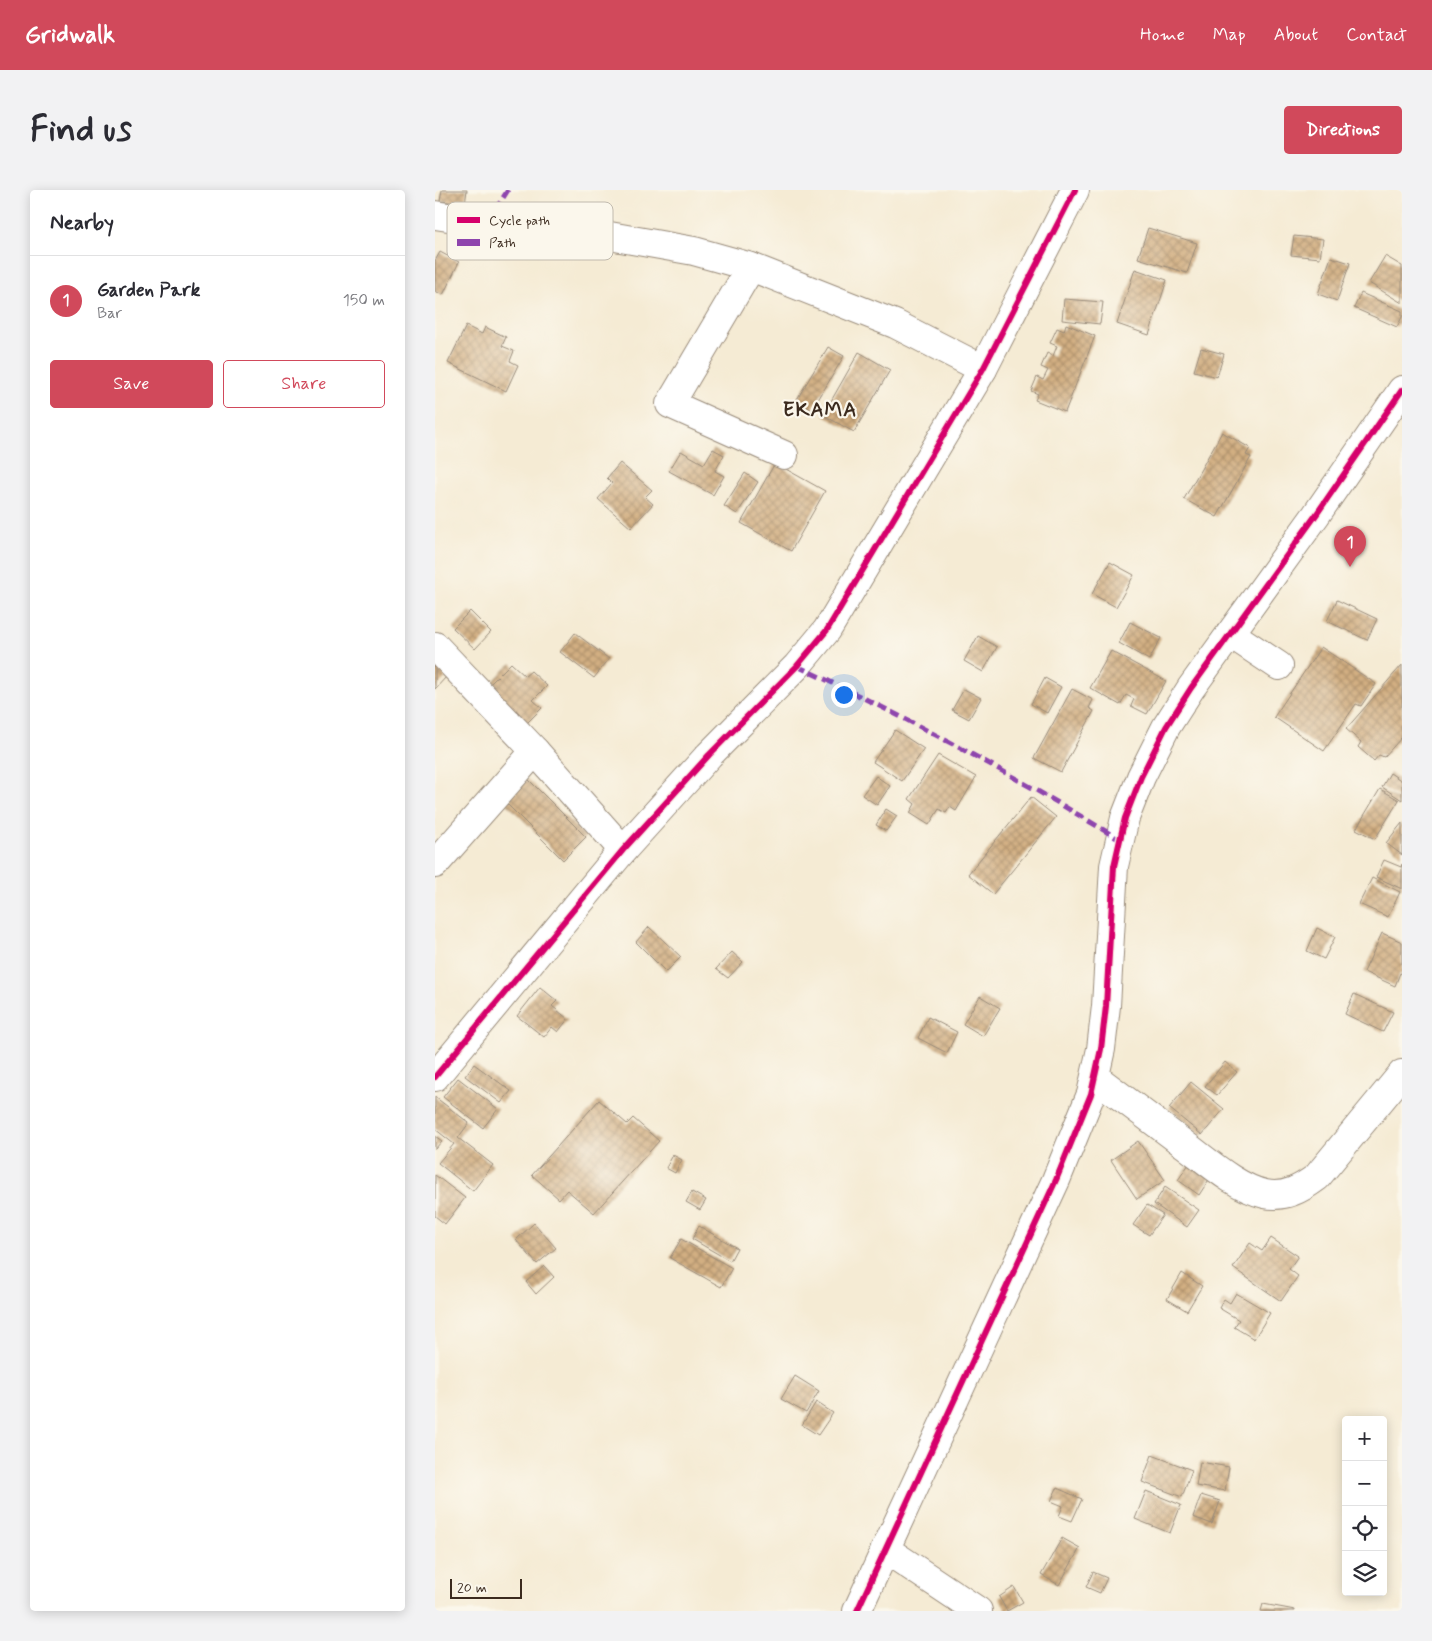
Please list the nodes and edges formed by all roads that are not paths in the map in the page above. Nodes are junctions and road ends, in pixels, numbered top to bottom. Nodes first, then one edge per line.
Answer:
1 (1075, 190) edge
2 (613, 236) edge
3 (751, 267) junction
4 (983, 369) junction
5 (1402, 390) edge
6 (784, 455) dead end
7 (1231, 634) junction
8 (435, 646) edge
9 (1279, 666) dead end
10 (535, 751) junction
11 (623, 850) junction
12 (435, 864) edge
13 (1402, 1074) edge
14 (435, 1077) edge
15 (1095, 1078) junction
16 (885, 1549) junction
17 (857, 1611) edge
18 (978, 1611) edge

1 - 4 street
2 - 3 street
3 - 4 street
3 - 6 street
4 - 11 street
5 - 7 street
7 - 9 street
7 - 15 street
8 - 10 street
10 - 11 street
10 - 12 street
11 - 14 street
13 - 15 street
15 - 16 street
16 - 17 street
16 - 18 street

